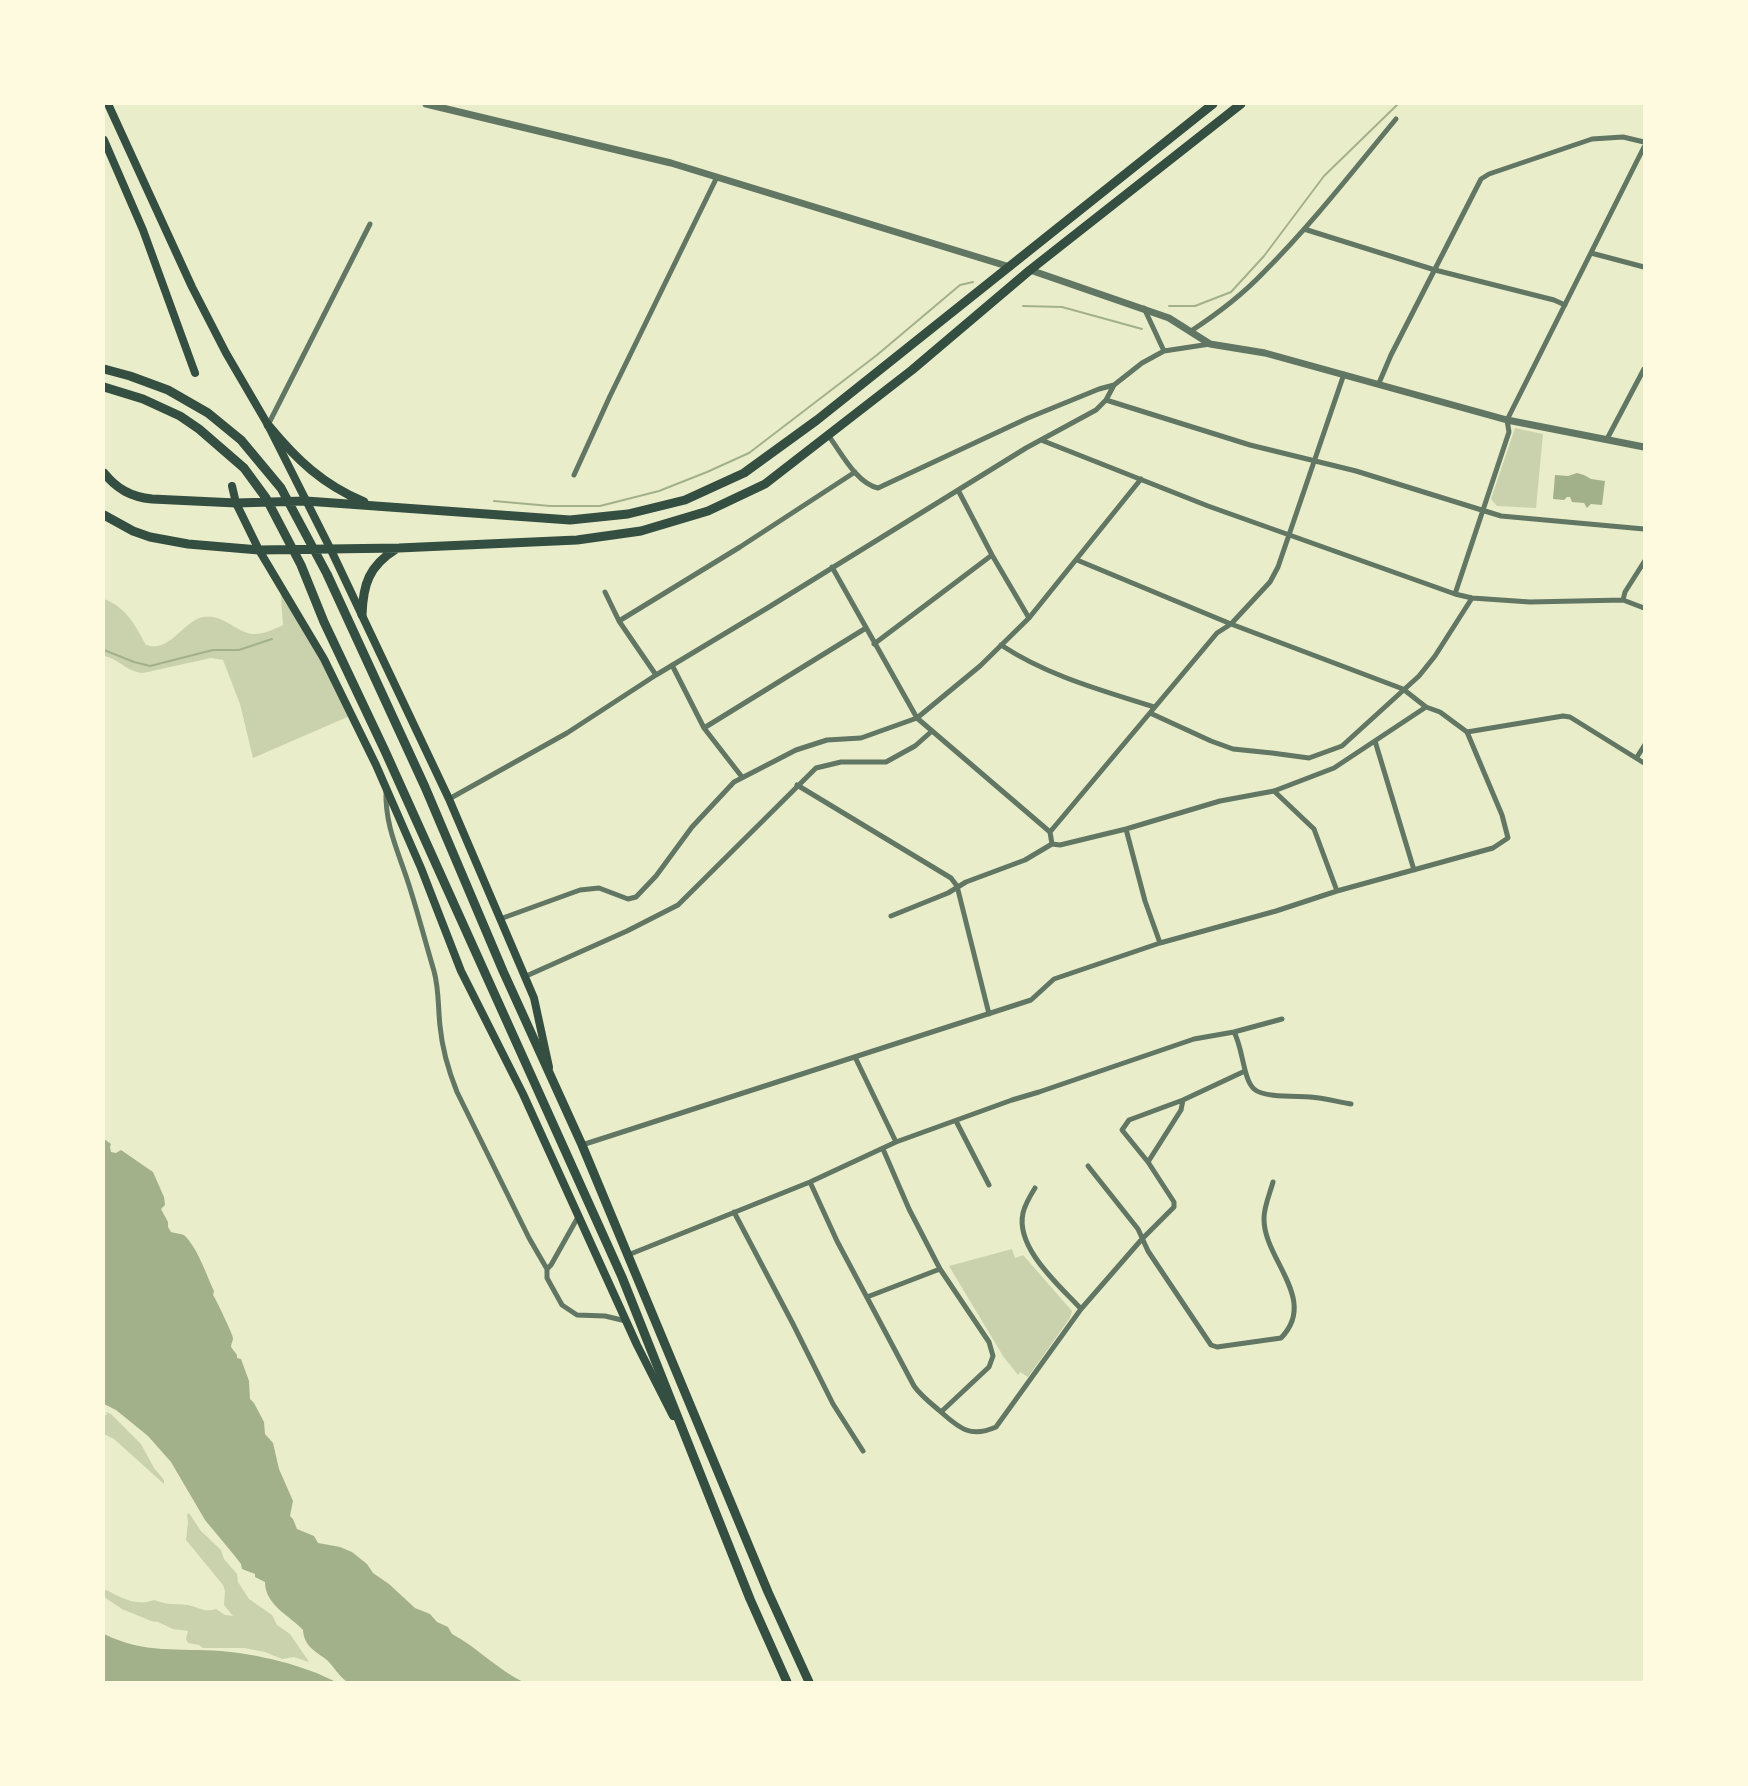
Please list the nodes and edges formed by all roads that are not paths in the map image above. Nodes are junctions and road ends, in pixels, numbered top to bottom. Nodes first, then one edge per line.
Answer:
1 (108, 104) edge
2 (426, 104) edge
3 (1213, 104) edge
4 (1242, 104) edge
5 (1396, 119) dead end
6 (104, 140) edge
7 (1644, 142) edge
8 (1644, 147) edge
9 (717, 177) junction
10 (369, 224) dead end
11 (1304, 229) junction
12 (1591, 253) junction
13 (1010, 267) junction
14 (1644, 267) edge
15 (1030, 270) junction
16 (1435, 270) junction
17 (1565, 305) junction
18 (1144, 308) junction
19 (1191, 331) junction
20 (1210, 344) junction
21 (1164, 351) junction
22 (104, 369) edge
23 (1644, 369) edge
24 (195, 372) dead end
25 (1344, 374) junction
26 (1379, 383) junction
27 (1114, 385) junction
28 (104, 387) edge
29 (1106, 400) junction
30 (1507, 420) junction
31 (268, 425) junction
32 (828, 435) junction
33 (1607, 439) junction
34 (1041, 440) junction
35 (1644, 447) edge
36 (1315, 460) junction
37 (855, 472) junction
38 (104, 473) edge
39 (574, 475) dead end
40 (1141, 479) junction
41 (232, 486) dead end
42 (958, 490) junction
43 (306, 501) junction
44 (236, 503) junction
45 (372, 506) junction
46 (1482, 510) junction
47 (104, 515) edge
48 (1644, 529) edge
49 (1290, 535) junction
50 (399, 548) junction
51 (259, 550) junction
52 (331, 550) junction
53 (992, 555) junction
54 (1077, 560) junction
55 (1644, 562) edge
56 (832, 567) junction
57 (604, 592) dead end
58 (1455, 594) junction
59 (1472, 598) junction
60 (1623, 600) junction
61 (1644, 608) edge
62 (362, 615) junction
63 (1029, 618) junction
64 (619, 621) junction
65 (1231, 624) junction
66 (866, 628) junction
67 (874, 644) junction
68 (1001, 645) junction
69 (672, 666) junction
70 (656, 675) junction
71 (1403, 690) junction
72 (1154, 707) junction
73 (1426, 707) junction
74 (1150, 713) junction
75 (917, 718) junction
76 (704, 728) junction
77 (932, 731) junction
78 (1467, 732) junction
79 (1375, 741) junction
80 (1644, 746) edge
81 (1637, 757) junction
82 (1644, 763) edge
83 (742, 777) junction
84 (797, 785) junction
85 (386, 788) junction
86 (1274, 791) junction
87 (449, 800) junction
88 (1126, 829) junction
89 (1050, 832) junction
90 (1052, 844) junction
91 (1414, 870) junction
92 (957, 886) junction
93 (1338, 891) junction
94 (891, 916) dead end
95 (500, 919) junction
96 (1160, 943) junction
97 (525, 977) junction
98 (989, 1014) junction
99 (1282, 1019) dead end
100 (1234, 1032) junction
101 (855, 1057) junction
102 (1245, 1071) junction
103 (551, 1074) junction
104 (1183, 1100) junction
105 (1352, 1104) dead end
106 (956, 1121) junction
107 (896, 1142) junction
108 (582, 1146) junction
109 (883, 1149) junction
110 (1148, 1162) junction
111 (1088, 1166) dead end
112 (810, 1182) junction
113 (1273, 1182) dead end
114 (989, 1185) dead end
115 (1035, 1188) dead end
116 (734, 1212) junction
117 (578, 1217) junction
118 (1142, 1239) junction
119 (628, 1255) junction
120 (547, 1269) junction
121 (940, 1269) junction
122 (867, 1296) junction
123 (1081, 1309) junction
124 (626, 1321) junction
125 (941, 1412) junction
126 (688, 1444) junction
127 (863, 1450) dead end
128 (787, 1683) edge
129 (809, 1683) edge

1 - 31 main road
2 - 9 street
3 - 13 highway
4 - 15 highway
5 - 11 street
6 - 24 main road
7 - 16 street
8 - 12 street
9 - 13 street
9 - 39 street
10 - 31 street
11 - 16 street
11 - 19 street
12 - 14 street
12 - 17 street
13 - 45 highway
15 - 18 street
15 - 32 highway
16 - 17 street
16 - 26 street
17 - 30 street
18 - 19 street
18 - 21 street
19 - 20 street
20 - 21 street
20 - 25 street
21 - 27 street
22 - 103 highway
23 - 33 street
25 - 26 street
25 - 36 street
26 - 30 street
27 - 29 street
27 - 37 street
28 - 126 highway
29 - 34 street
29 - 36 street
30 - 33 street
30 - 46 street
31 - 43 main road
31 - 45 highway
32 - 37 street
32 - 50 highway
33 - 35 street
34 - 40 street
34 - 42 street
36 - 46 street
36 - 49 street
37 - 64 street
38 - 44 highway
40 - 49 street
40 - 54 street
41 - 44 main road
42 - 53 street
42 - 56 street
43 - 44 highway
43 - 45 highway
43 - 52 main road
44 - 51 main road
46 - 48 street
46 - 58 street
47 - 51 highway
49 - 58 street
49 - 65 street
50 - 52 highway
50 - 62 highway
51 - 52 highway
51 - 85 main road
52 - 62 main road
53 - 63 street
53 - 67 street
54 - 63 street
54 - 65 street
55 - 60 street
56 - 66 street
56 - 69 street
57 - 64 street
58 - 59 street
59 - 60 street
59 - 71 street
60 - 61 street
62 - 87 main road
63 - 68 street
64 - 70 street
65 - 71 street
65 - 72 street
66 - 67 street
66 - 76 street
67 - 75 street
68 - 72 street
68 - 75 street
69 - 70 street
69 - 76 street
70 - 87 street
71 - 73 street
71 - 74 street
72 - 74 street
73 - 78 street
73 - 79 street
74 - 89 street
75 - 77 street
75 - 83 street
76 - 83 street
77 - 84 street
77 - 89 street
78 - 81 street
78 - 91 street
79 - 86 street
79 - 91 street
80 - 81 street
81 - 82 street
83 - 95 street
84 - 92 street
84 - 97 street
85 - 117 main road
85 - 120 street
86 - 88 street
86 - 93 street
87 - 95 main road
88 - 90 street
88 - 96 street
89 - 90 street
90 - 92 street
91 - 93 street
92 - 94 street
92 - 98 street
93 - 96 street
95 - 97 main road
96 - 98 street
97 - 103 main road
98 - 101 street
99 - 100 street
100 - 102 street
100 - 106 street
101 - 107 street
101 - 108 street
102 - 104 street
102 - 105 street
103 - 108 highway
104 - 110 street
104 - 110 street
106 - 107 street
106 - 114 street
107 - 109 street
108 - 119 highway
109 - 112 street
109 - 121 street
110 - 118 street
111 - 118 street
112 - 116 street
112 - 122 street
113 - 118 street
115 - 123 street
116 - 119 street
116 - 127 street
117 - 120 street
117 - 124 main road
118 - 123 street
119 - 129 highway
120 - 124 street
121 - 122 street
121 - 125 street
122 - 125 street
123 - 125 street
124 - 126 main road
126 - 128 highway

